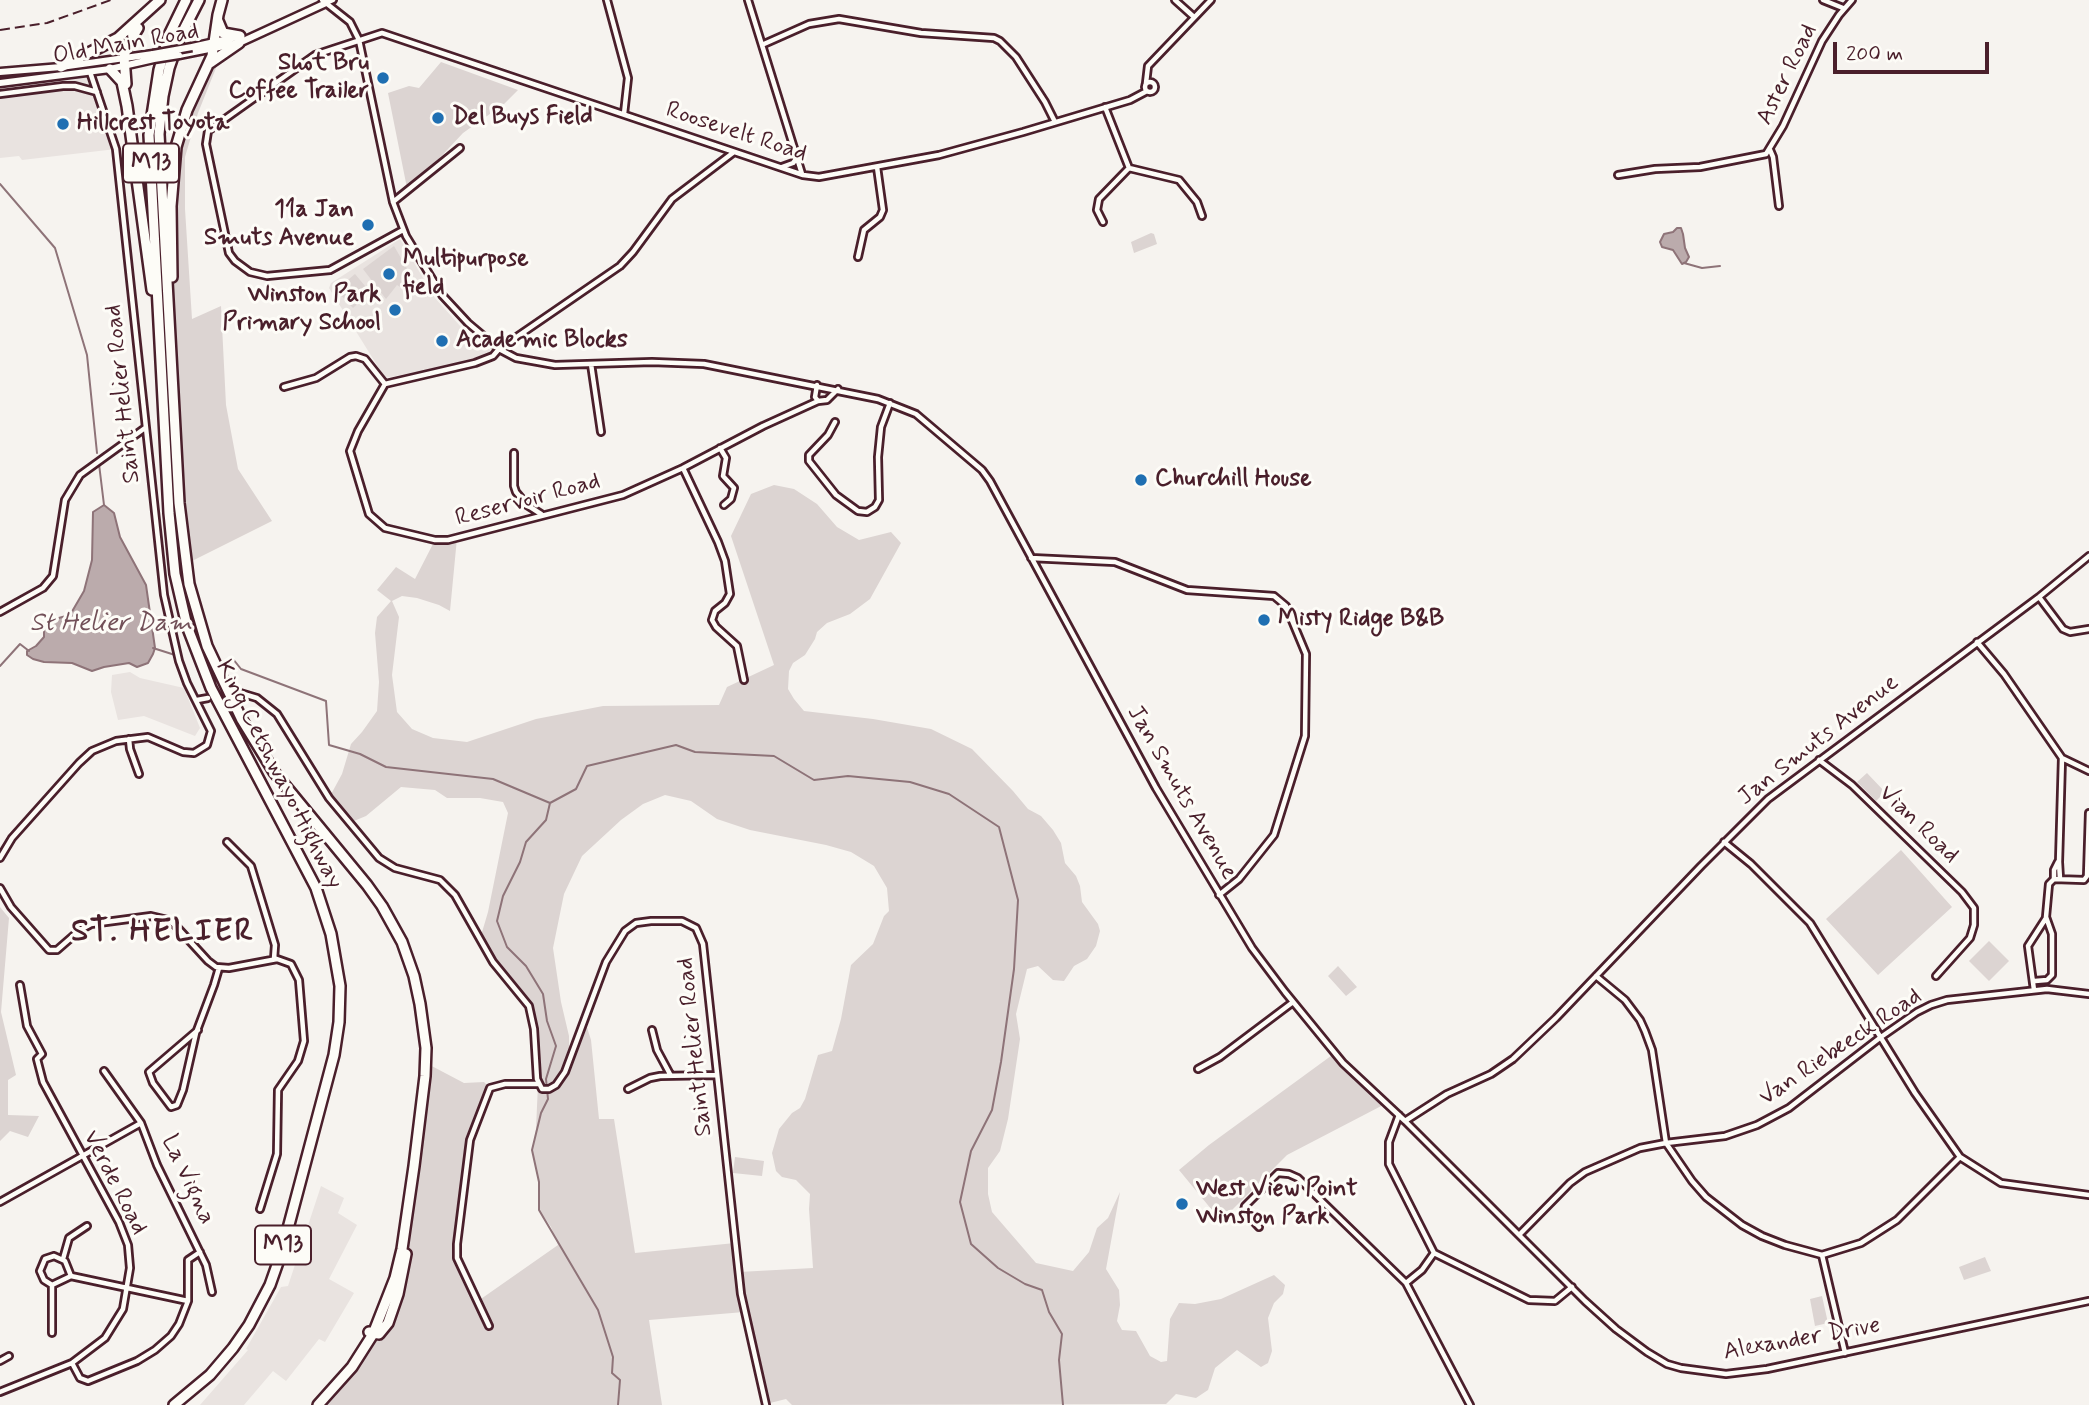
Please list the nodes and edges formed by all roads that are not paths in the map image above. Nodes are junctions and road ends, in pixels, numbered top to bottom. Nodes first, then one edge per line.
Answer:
1 (160, 0) edge
2 (186, 0) edge
3 (199, 0) edge
4 (222, 0) edge
5 (607, 0) edge
6 (748, 0) edge
7 (1175, 0) edge
8 (1211, 0) edge
9 (1823, 0) edge
10 (1852, 0) edge
11 (327, 1) edge
12 (315, 4) edge
13 (1844, 8) junction
14 (218, 15) junction
15 (1194, 17) junction
16 (239, 39) junction
17 (359, 40) junction
18 (764, 44) junction
19 (214, 45) junction
20 (124, 62) junction
21 (209, 64) junction
22 (61, 67) junction
23 (110, 69) junction
24 (0, 72) edge
25 (90, 72) junction
26 (0, 83) edge
27 (1146, 83) junction
28 (1147, 91) junction
29 (98, 92) junction
30 (0, 94) edge
31 (127, 106) junction
32 (1105, 107) junction
33 (624, 114) junction
34 (1055, 122) junction
35 (460, 148) dead end
36 (1770, 150) junction
37 (735, 152) junction
38 (797, 158) junction
39 (781, 167) junction
40 (877, 167) junction
41 (1129, 168) junction
42 (803, 175) junction
43 (1618, 175) dead end
44 (393, 202) junction
45 (1779, 206) dead end
46 (1202, 216) dead end
47 (1103, 222) dead end
48 (403, 230) junction
49 (858, 257) dead end
50 (169, 321) junction
51 (159, 333) junction
52 (499, 349) junction
53 (591, 364) junction
54 (385, 384) junction
55 (817, 385) junction
56 (284, 387) dead end
57 (838, 389) junction
58 (818, 401) junction
59 (890, 403) junction
60 (835, 422) dead end
61 (146, 428) junction
62 (601, 432) dead end
63 (720, 448) junction
64 (514, 453) dead end
65 (683, 468) junction
66 (724, 505) dead end
67 (541, 515) junction
68 (2089, 556) edge
69 (1031, 558) junction
70 (2039, 597) junction
71 (0, 612) edge
72 (2089, 629) edge
73 (1977, 642) junction
74 (744, 680) dead end
75 (237, 692) tunnel mouth
76 (208, 698) tunnel mouth
77 (197, 700) junction
78 (129, 739) junction
79 (2062, 758) junction
80 (1819, 760) junction
81 (2089, 771) edge
82 (139, 774) dead end
83 (2089, 813) edge
84 (227, 842) dead end
85 (1724, 842) junction
86 (0, 858) edge
87 (2059, 862) junction
88 (2088, 869) edge
89 (2054, 879) junction
90 (2060, 879) junction
91 (0, 888) edge
92 (1219, 895) junction
93 (2046, 917) junction
94 (274, 959) junction
95 (219, 967) junction
96 (1596, 976) junction
97 (1936, 976) dead end
98 (2035, 981) junction
99 (20, 985) dead end
100 (2034, 990) junction
101 (2089, 994) edge
102 (1293, 1002) junction
103 (198, 1030) junction
104 (652, 1030) dead end
105 (1881, 1037) junction
106 (1198, 1069) dead end
107 (104, 1071) dead end
108 (716, 1075) junction
109 (671, 1076) junction
110 (538, 1084) junction
111 (628, 1088) dead end
112 (1399, 1115) junction
113 (1405, 1121) junction
114 (141, 1123) junction
115 (1666, 1143) junction
116 (82, 1157) junction
117 (1960, 1157) junction
118 (2089, 1195) edge
119 (0, 1202) edge
120 (260, 1209) dead end
121 (87, 1226) dead end
122 (1259, 1227) dead end
123 (1519, 1235) junction
124 (200, 1252) junction
125 (1434, 1253) junction
126 (1822, 1255) junction
127 (63, 1259) junction
128 (71, 1276) junction
129 (1406, 1283) junction
130 (52, 1285) junction
131 (1572, 1287) junction
132 (128, 1288) junction
133 (212, 1292) dead end
134 (188, 1301) junction
135 (2089, 1301) edge
136 (489, 1326) dead end
137 (52, 1333) dead end
138 (1845, 1353) junction
139 (9, 1356) dead end
140 (0, 1360) edge
141 (72, 1363) junction
142 (0, 1392) edge
143 (174, 1405) edge
144 (318, 1405) edge
145 (766, 1405) edge
146 (1470, 1405) edge

1 - 20 highway
1 - 22 highway
2 - 51 highway, King Cetshwayo Highway / M13
3 - 50 highway, King Cetshwayo Highway / M13
4 - 14 highway
5 - 33 street
6 - 18 street
7 - 15 street
8 - 15 street
9 - 13 street
10 - 13 street, Aster Road
11 - 12 main road, Old Main Road
11 - 17 street, Jan Smuts Avenue
12 - 16 main road, Old Main Road
13 - 36 street, Aster Road
14 - 16 highway
14 - 19 highway
15 - 27 street
16 - 19 main road, Old Main Road
16 - 21 highway
17 - 33 street, Roosevelt Road
17 - 44 street, Jan Smuts Avenue
17 - 48 street, Roosevelt Road
18 - 34 street
18 - 38 street
19 - 20 main road, Old Main Road, bridge
19 - 21 highway
20 - 22 main road, Old Main Road
20 - 23 main road, Old Main Road
20 - 31 highway
21 - 50 highway
22 - 24 main road, Old Main Road
23 - 25 main road, Old Main Road
23 - 31 highway
25 - 26 main road, Old Main Road
25 - 29 street, Saint Helier Road
27 - 28 street
27 - 28 street
28 - 32 street, Roosevelt Road
29 - 30 street
29 - 61 street, Saint Helier Road
31 - 51 highway
32 - 34 street, Roosevelt Road
32 - 41 street
33 - 37 street, Roosevelt Road
34 - 40 street, Roosevelt Road
35 - 44 street
36 - 43 street, Aster Road
36 - 45 street
37 - 39 street, Roosevelt Road
37 - 52 street
38 - 39 street
38 - 42 street
39 - 42 street, Roosevelt Road
40 - 42 street, Roosevelt Road
40 - 49 street
41 - 46 street
41 - 47 street
44 - 48 street, Jan Smuts Avenue
48 - 52 street, Jan Smuts Avenue
50 - 144 highway, King Cetshwayo Highway / M13
51 - 143 highway, King Cetshwayo Highway / M13
52 - 53 street, Jan Smuts Avenue
52 - 54 street
53 - 55 street, Jan Smuts Avenue
53 - 62 street
54 - 56 street
54 - 67 street, Reservoir Road
55 - 57 street, Jan Smuts Avenue
55 - 58 street
57 - 58 street, Reservoir Road
57 - 59 street, Jan Smuts Avenue
58 - 63 street, Reservoir Road
59 - 60 street
59 - 69 street, Jan Smuts Avenue
61 - 71 street
61 - 77 street, Saint Helier Road
63 - 65 street, Reservoir Road
63 - 66 street
64 - 67 street
65 - 67 street, Reservoir Road
65 - 74 street
68 - 70 street, Jan Smuts Avenue
69 - 92 street, Jan Smuts Avenue
69 - 92 street
70 - 72 street
70 - 73 street, Jan Smuts Avenue
73 - 79 street
73 - 80 street, Jan Smuts Avenue
75 - 110 street
76 - 77 street
77 - 78 street, Saint Helier Road
78 - 82 street
78 - 86 street
79 - 81 street
79 - 87 street
80 - 85 street, Jan Smuts Avenue
80 - 97 street, Vian Road
83 - 88 street
84 - 94 street
85 - 96 street, Jan Smuts Avenue
85 - 105 street
87 - 89 street
87 - 90 street
88 - 90 street
89 - 90 street
89 - 93 street
91 - 95 street
92 - 102 street, Jan Smuts Avenue
93 - 98 street
93 - 98 street
94 - 95 street
94 - 120 street
95 - 103 street
96 - 113 street, Jan Smuts Avenue
96 - 115 street
98 - 100 street
99 - 116 street, Verde Road
100 - 101 street, Van Riebeeck Road
100 - 105 street, Van Riebeeck Road
102 - 106 street
102 - 112 street, Jan Smuts Avenue
103 - 103 street
104 - 109 street
105 - 115 street, Van Riebeeck Road
105 - 117 street
107 - 114 street, La Vigna
108 - 109 street
108 - 110 street, Saint Helier Road
108 - 145 street, Saint Helier Road
109 - 111 street
110 - 136 street
112 - 113 street, Jan Smuts Avenue
112 - 125 street
113 - 123 street, Alexander Drive
114 - 116 street, La Vigna
114 - 124 street, La Vigna
115 - 123 street, Van Riebeeck Road
115 - 126 street
116 - 119 street, La Vigna
116 - 132 street, Verde Road
117 - 118 street
117 - 126 street
121 - 127 street
122 - 129 street
123 - 131 street, Alexander Drive
124 - 133 street, La Vigna
124 - 134 street, La Vigna
125 - 129 street
125 - 131 street
126 - 138 street
127 - 128 street
127 - 130 street
128 - 130 street
128 - 132 street
129 - 146 street
130 - 137 street
131 - 138 street, Alexander Drive
132 - 134 street
132 - 141 street, Verde Road
134 - 141 street, La Vigna
135 - 138 street, Alexander Drive
139 - 140 street
141 - 142 street, Verde Road

